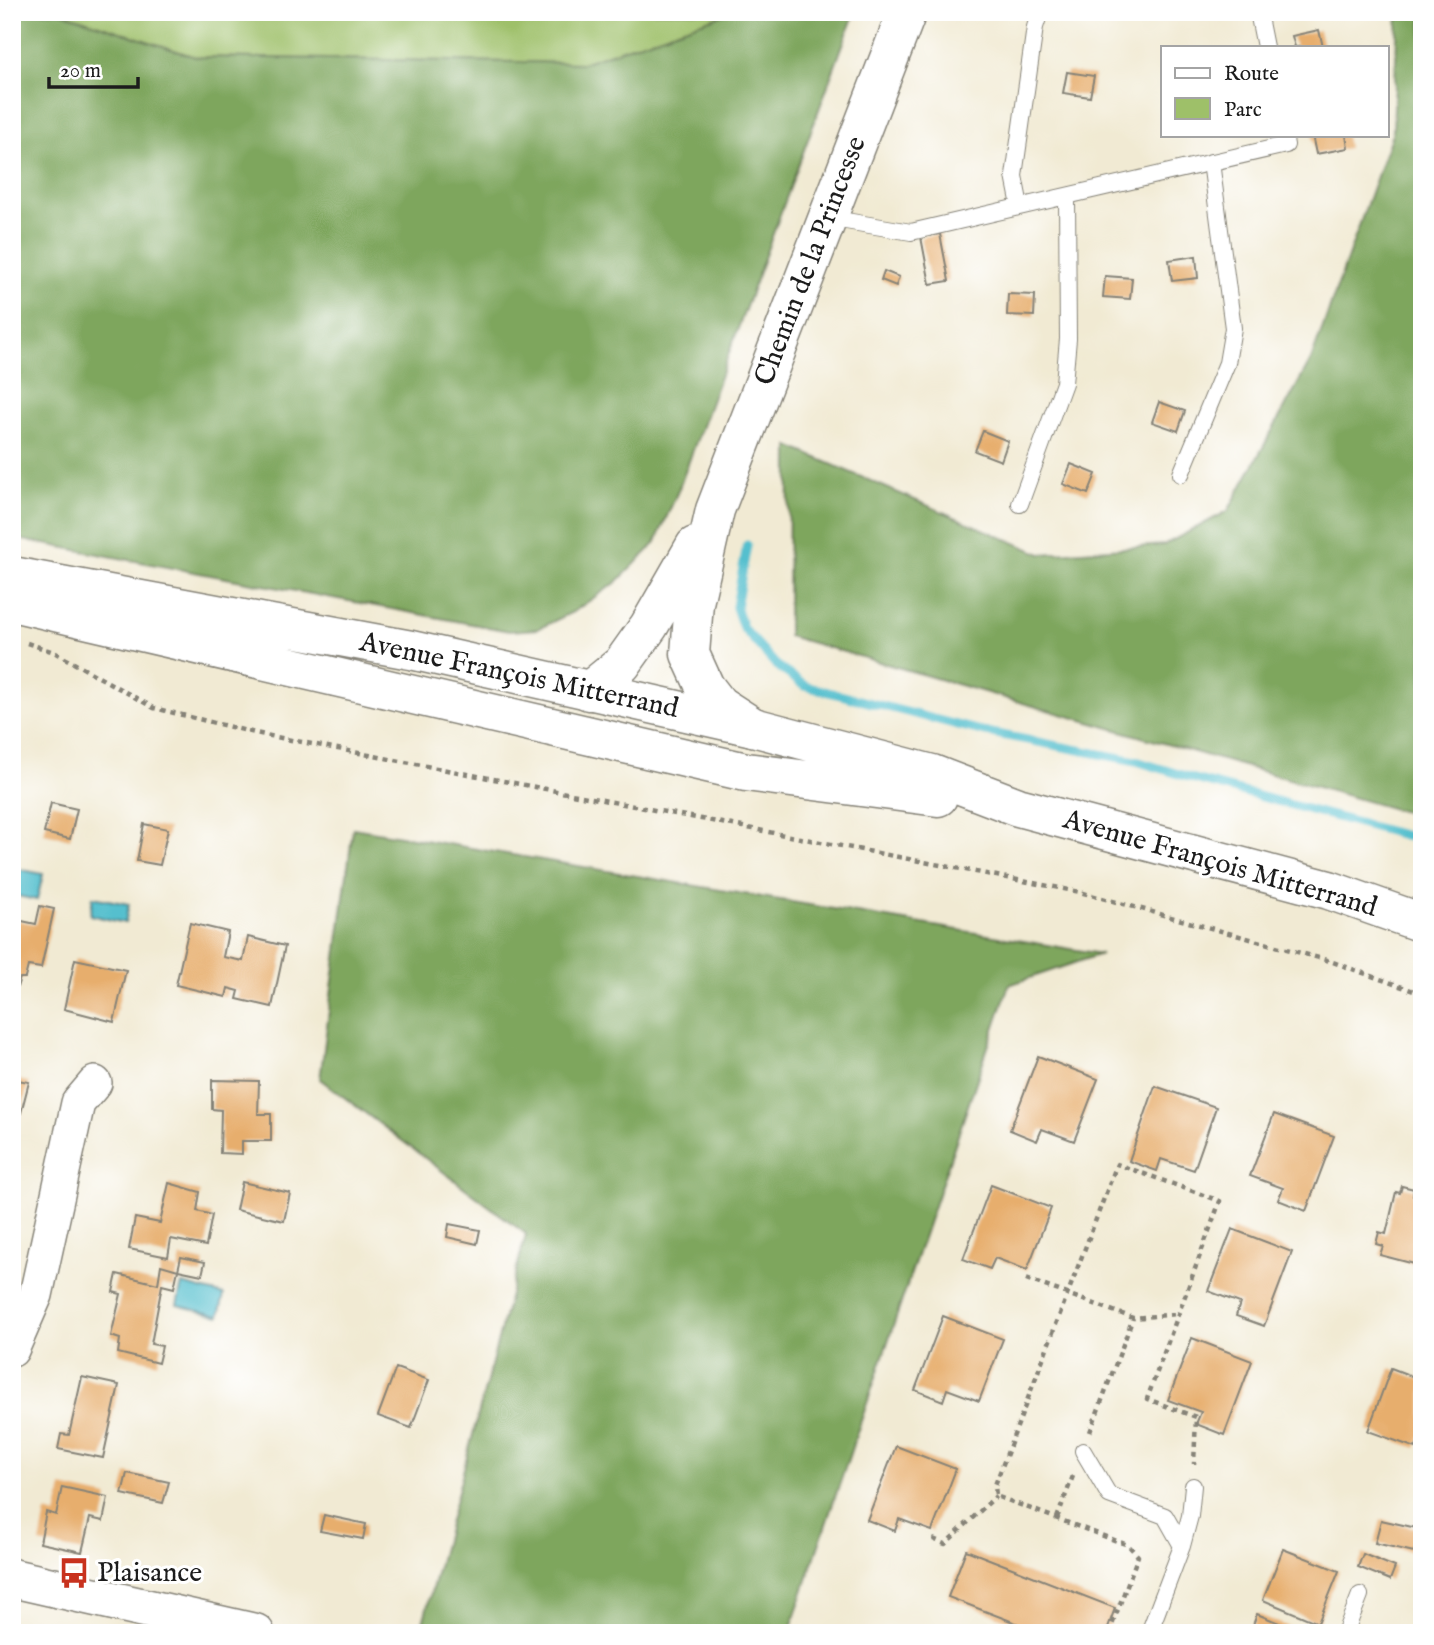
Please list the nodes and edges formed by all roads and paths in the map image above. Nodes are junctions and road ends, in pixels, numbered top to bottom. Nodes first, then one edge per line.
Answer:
1 (907, 12) edge
2 (1040, 12) edge
3 (1258, 12) edge
4 (1265, 46) edge
5 (1284, 136) edge
6 (1211, 162) junction
7 (1067, 196) junction
8 (1020, 206) junction
9 (828, 218) junction
10 (1181, 474) dead end
11 (1020, 504) dead end
12 (715, 510) junction
13 (12, 576) edge
14 (12, 602) edge
15 (23, 642) dead end
16 (589, 691) junction
17 (753, 727) junction
18 (1018, 807) junction
19 (1422, 923) edge
20 (1422, 994) edge
21 (95, 1083) dead end
22 (1026, 1279) dead end
23 (1068, 1294) junction
24 (1178, 1314) junction
25 (1133, 1318) junction
26 (12, 1350) edge
27 (1083, 1451) junction
28 (1193, 1486) joint
29 (996, 1496) junction
30 (1057, 1518) junction
31 (933, 1539) dead end
32 (1182, 1546) junction
33 (12, 1578) edge
34 (1360, 1595) dead end
35 (255, 1633) edge
36 (1109, 1633) edge
37 (1149, 1633) edge
38 (1345, 1633) edge

1 - 9 main road, Chemin de la Princesse
2 - 8 lane
3 - 4 lane
5 - 6 lane
6 - 7 lane
6 - 10 lane
7 - 8 lane
7 - 11 lane
8 - 9 lane
9 - 12 main road, Chemin de la Princesse
12 - 16 main road, Chemin de la Princesse
12 - 17 main road, Chemin de la Princesse
13 - 16 main road, Avenue François Mitterrand
14 - 18 main road, Avenue François Mitterrand
15 - 20 path
16 - 17 main road, Avenue François Mitterrand
17 - 18 main road, Avenue François Mitterrand
18 - 19 main road, Avenue François Mitterrand
21 - 26 street
22 - 23 path
23 - 24 path
23 - 25 path
23 - 29 path
24 - 25 path
24 - 28 path
25 - 27 path
27 - 30 path
27 - 32 lane
28 - 32 lane
29 - 30 path
29 - 31 path
30 - 36 path
32 - 37 lane
33 - 35 main road
34 - 38 lane

